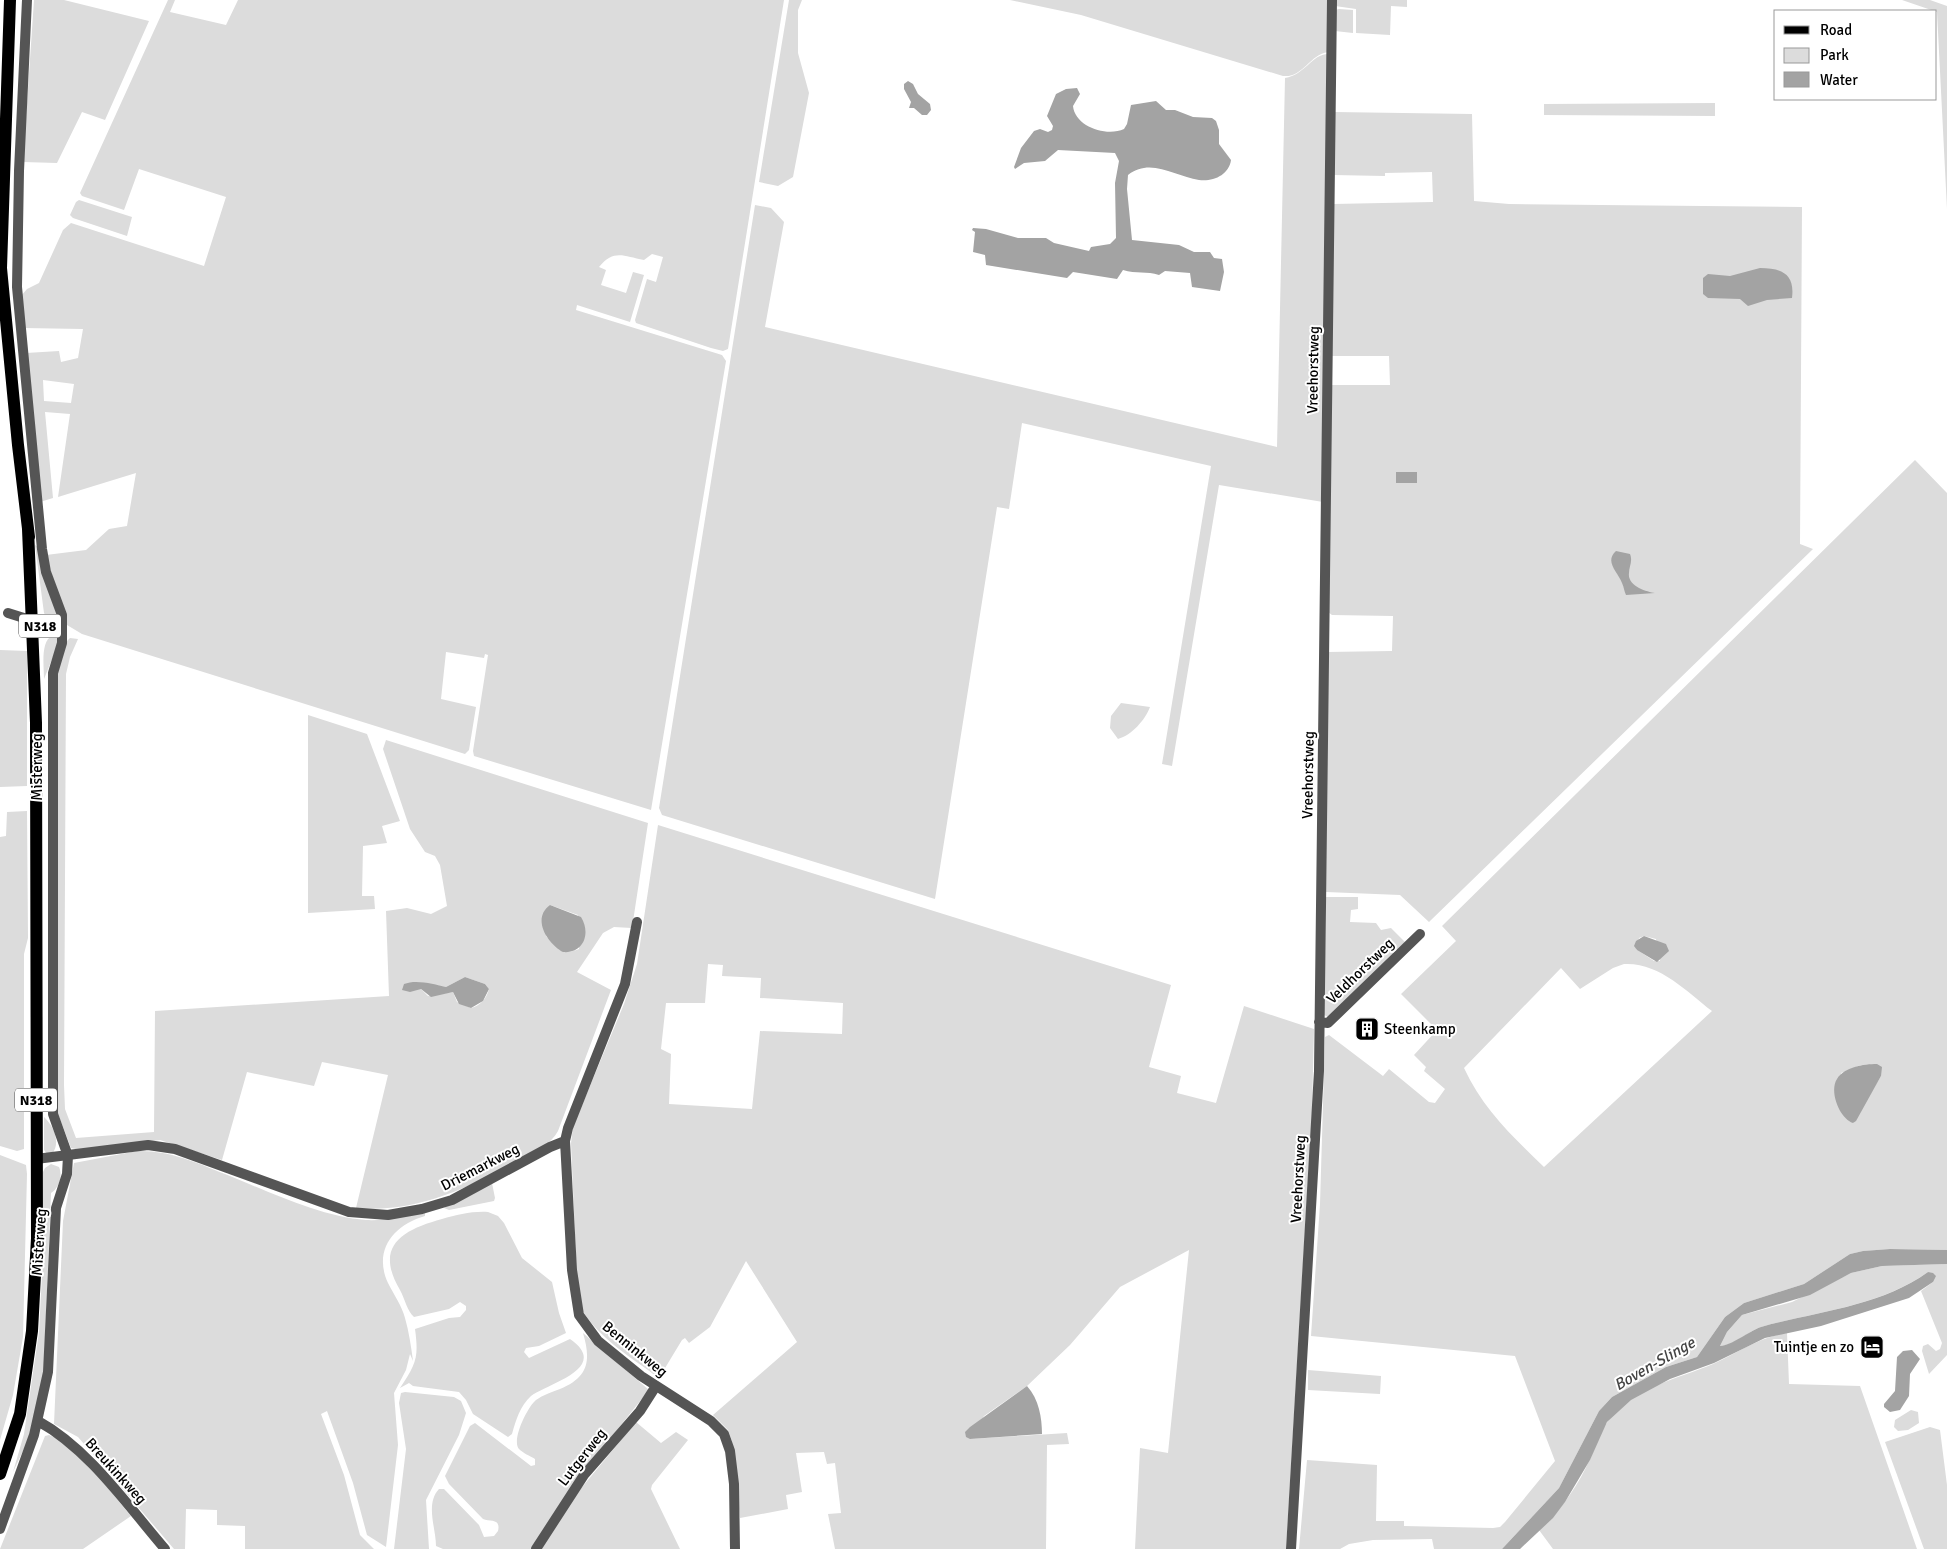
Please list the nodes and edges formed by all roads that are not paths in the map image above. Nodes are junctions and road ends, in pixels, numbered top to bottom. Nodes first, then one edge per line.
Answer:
1 (10, 0) edge
2 (27, 0) edge
3 (1332, 0) edge
4 (8, 614) dead end
5 (36, 622) junction
6 (62, 630) junction
7 (637, 922) dead end
8 (1420, 934) dead end
9 (1319, 1022) junction
10 (565, 1142) junction
11 (68, 1156) junction
12 (36, 1159) junction
13 (656, 1386) junction
14 (38, 1421) junction
15 (0, 1474) edge
16 (0, 1528) edge
17 (165, 1549) edge
18 (536, 1549) edge
19 (735, 1549) edge
20 (1291, 1549) edge

1 - 5 main road, Misterweg / N318
2 - 6 street, Misterweg
3 - 9 street, Vreehorstweg
4 - 5 street
5 - 6 street
5 - 12 main road, Misterweg / N318
6 - 11 street, Misterweg
7 - 10 street
8 - 9 street, Veldhorstweg
9 - 20 street, Vreehorstweg
10 - 11 street, Driemarkweg
10 - 13 street, Benninkweg
11 - 12 street, Driemarkweg
11 - 14 street, Misterweg
12 - 15 main road, Misterweg / N318
13 - 18 street, Lutgerweg
13 - 19 street, Benninkweg
14 - 16 street, Misterweg
14 - 17 street, Breukinkweg

